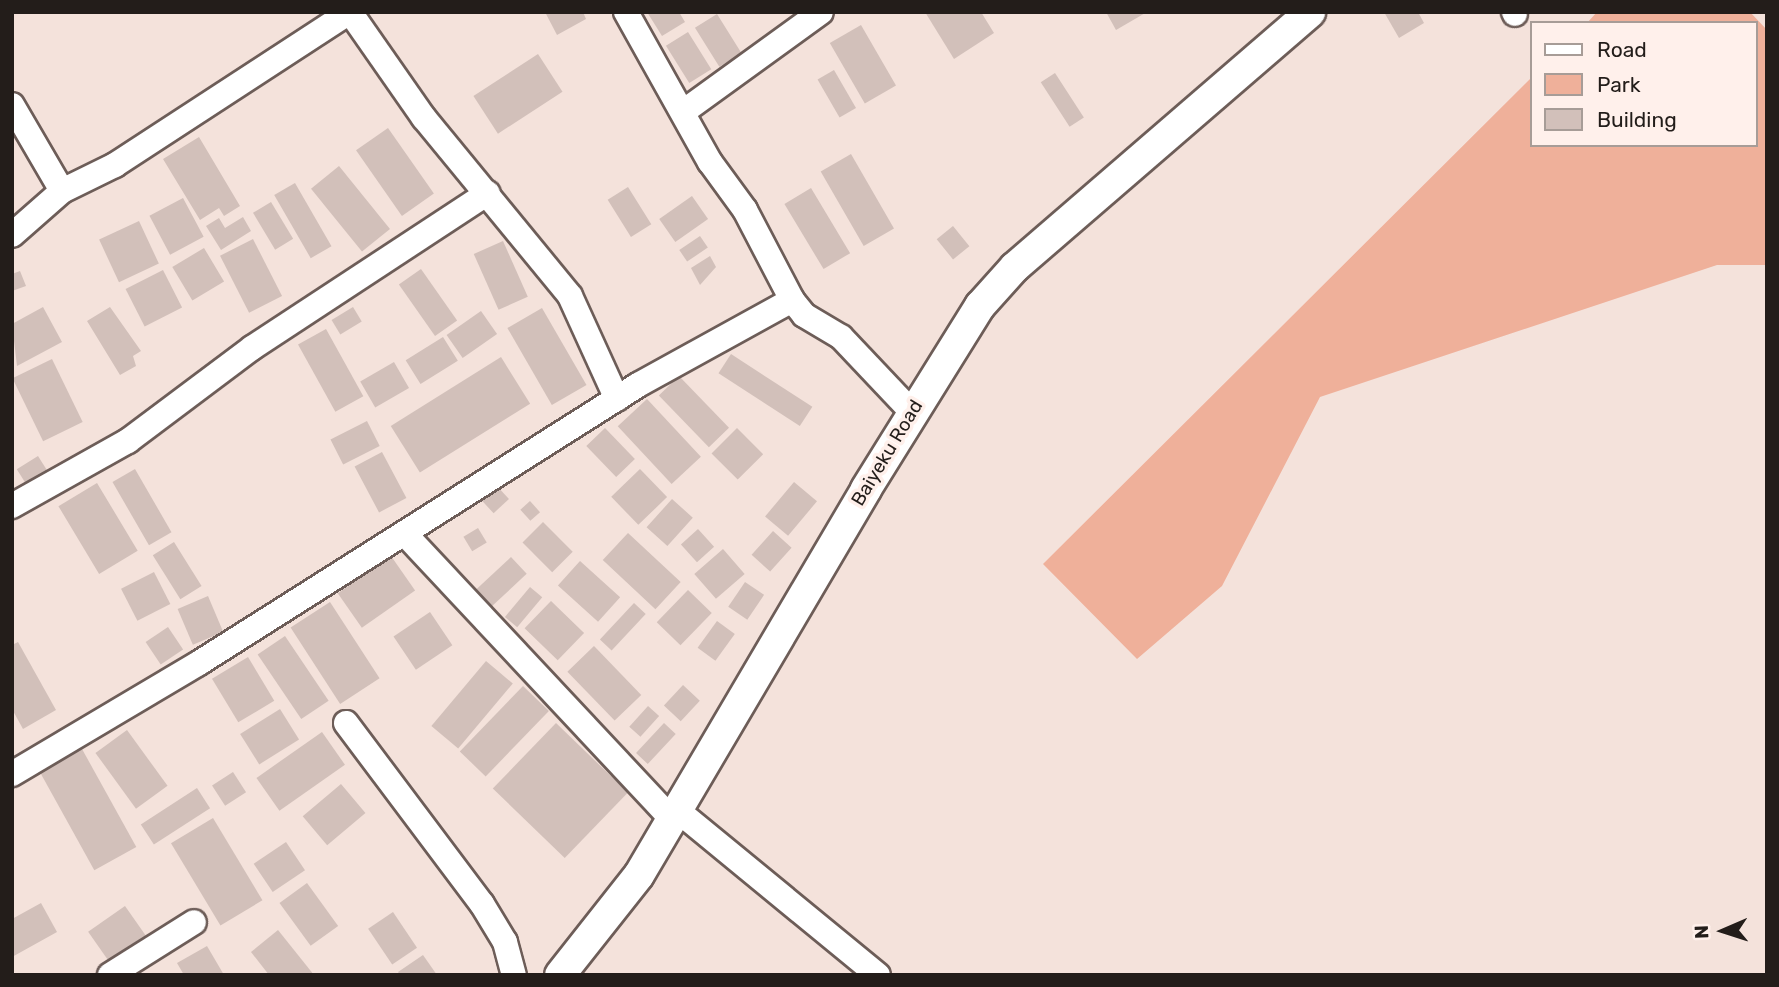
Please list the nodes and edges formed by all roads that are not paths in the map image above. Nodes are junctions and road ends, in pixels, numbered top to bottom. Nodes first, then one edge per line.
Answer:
1 (350, 12) edge
2 (625, 12) edge
3 (821, 12) edge
4 (1310, 12) edge
5 (12, 105) edge
6 (683, 112) junction
7 (62, 191) junction
8 (488, 193) junction
9 (12, 235) edge
10 (792, 300) junction
11 (617, 399) junction
12 (912, 412) junction
13 (12, 506) edge
14 (405, 534) junction
15 (346, 723) dead end
16 (12, 774) edge
17 (674, 815) junction
18 (194, 922) dead end
19 (110, 975) edge
20 (513, 975) edge
21 (561, 975) edge
22 (878, 975) edge

1 - 7 street
1 - 8 street
2 - 6 street
3 - 6 street
4 - 12 main road, Baiyeku Road
5 - 7 street
6 - 10 street
7 - 9 street
8 - 11 street
8 - 13 street
10 - 11 street
10 - 12 street
11 - 14 street
12 - 17 main road, Baiyeku Road
14 - 16 street
14 - 17 street
15 - 20 street
17 - 21 main road, Baiyeku Road
17 - 22 street
18 - 19 street

